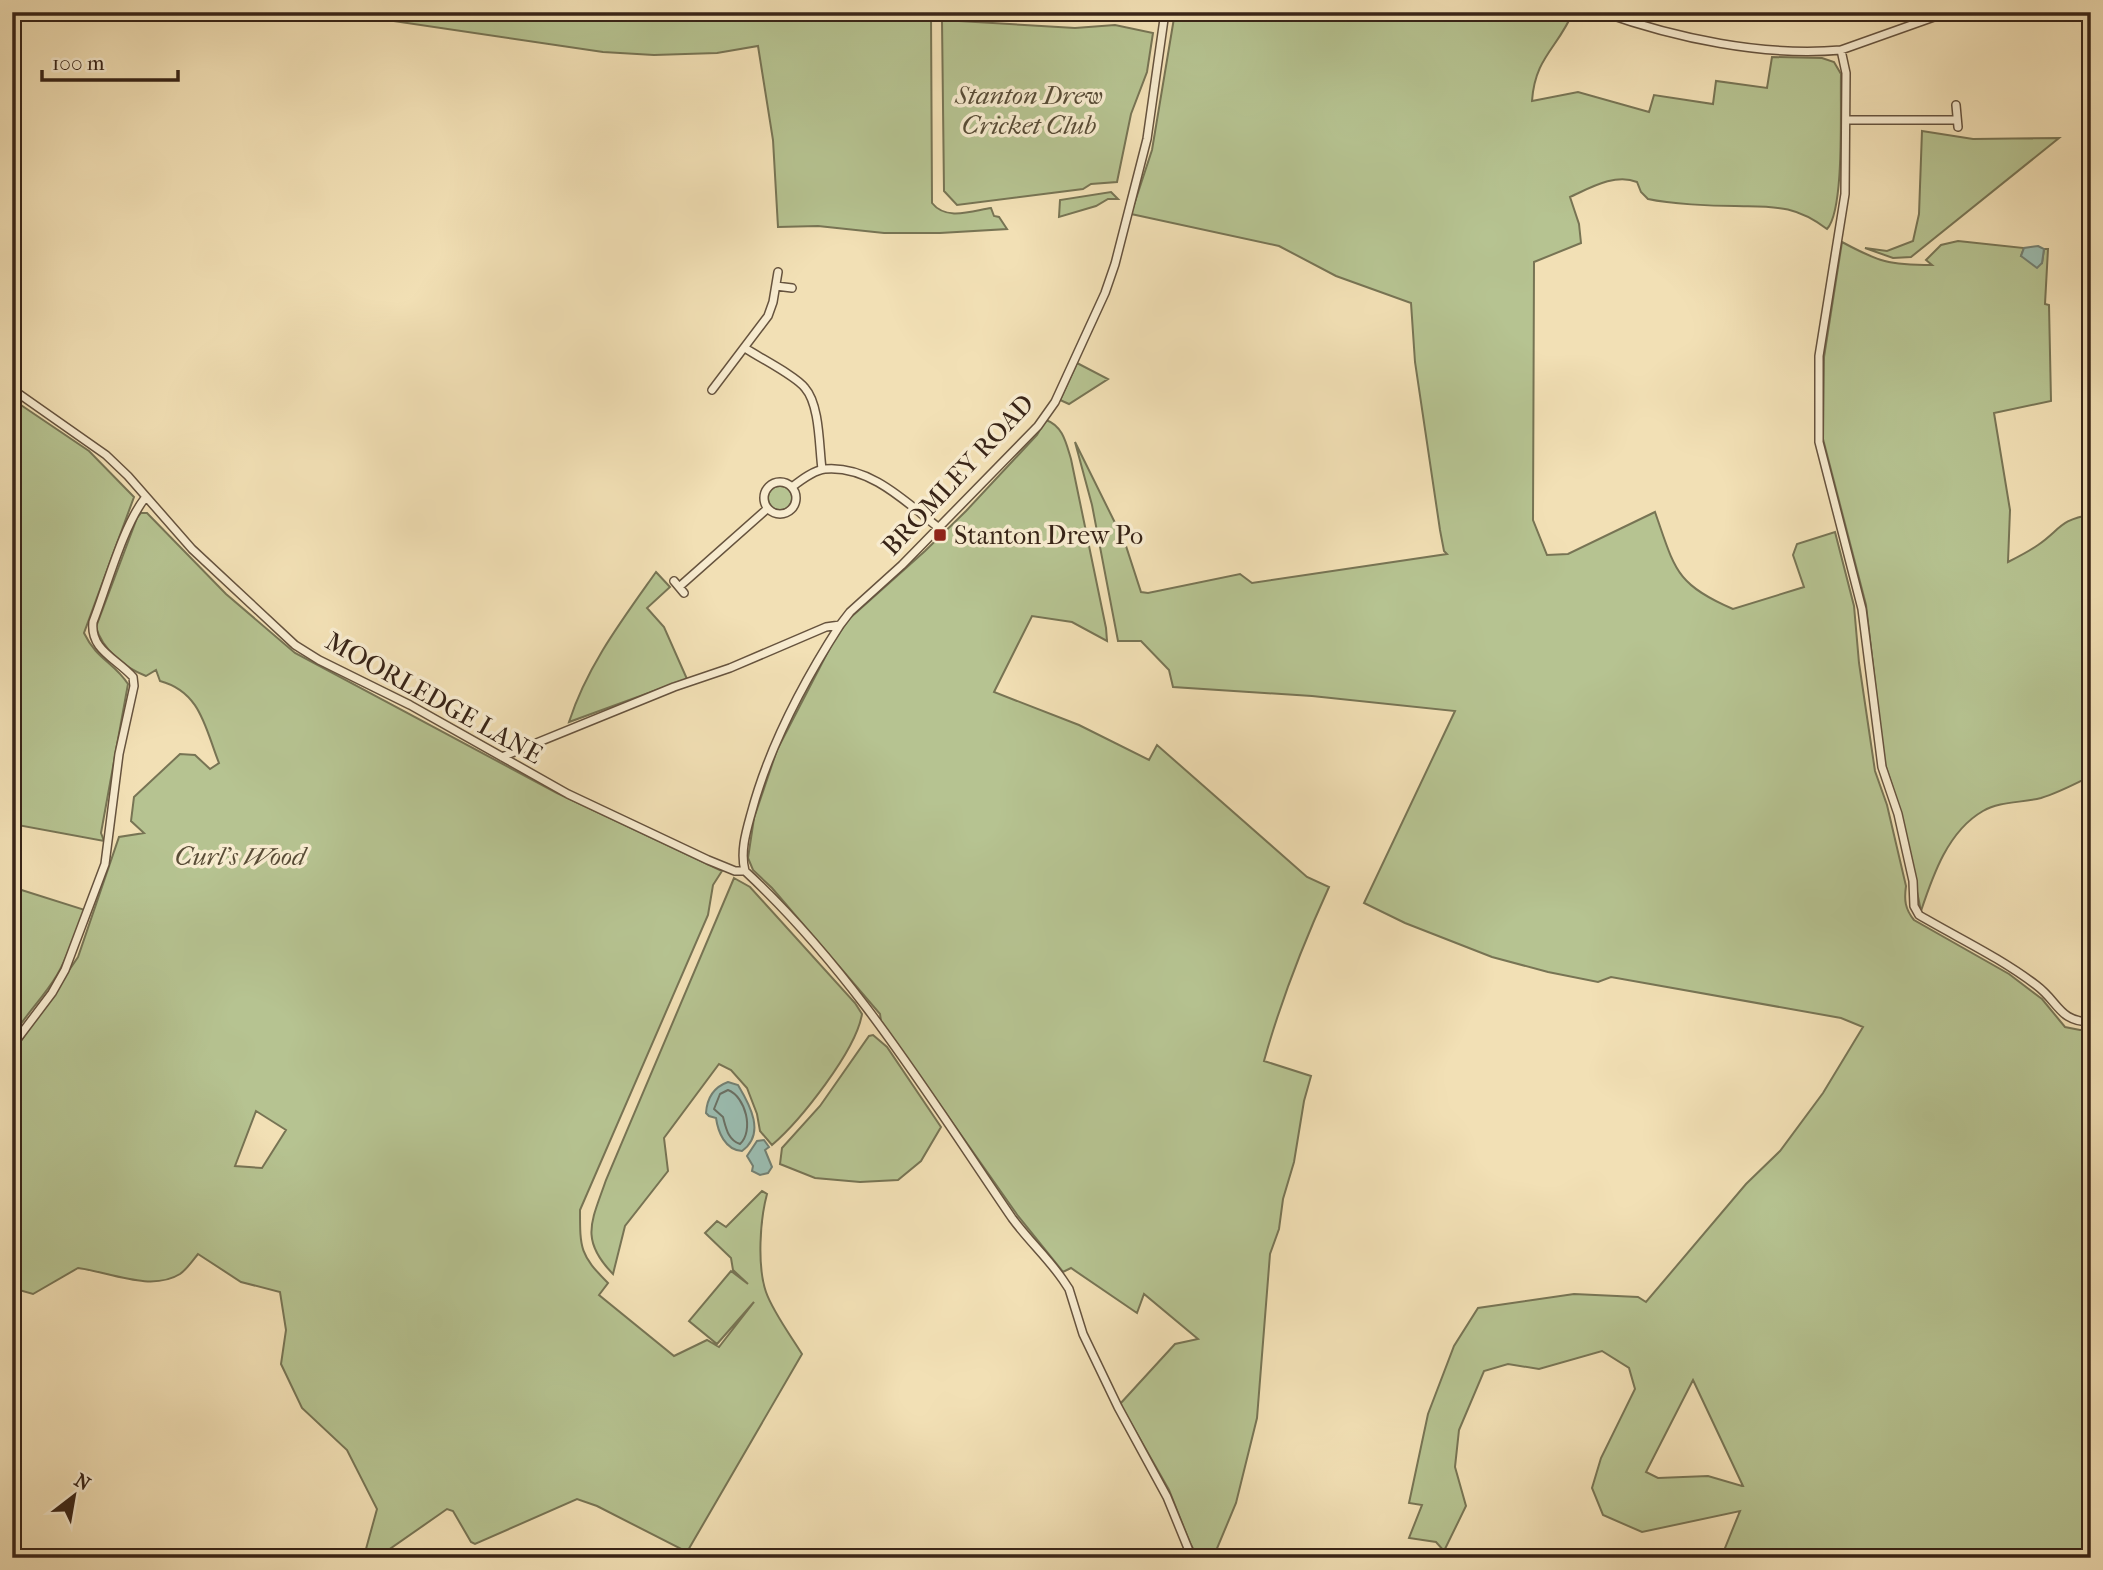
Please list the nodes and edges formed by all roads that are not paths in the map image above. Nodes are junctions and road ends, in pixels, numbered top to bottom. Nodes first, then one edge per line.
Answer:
1 (1165, 12) edge
2 (1602, 12) edge
3 (1948, 12) edge
4 (2084, 12) edge
5 (2091, 16) edge
6 (1841, 50) junction
7 (1956, 105) dead end
8 (1847, 120) junction
9 (778, 272) dead end
10 (776, 286) junction
11 (792, 288) dead end
12 (745, 348) junction
13 (12, 388) edge
14 (712, 390) dead end
15 (822, 469) junction
16 (792, 487) junction
17 (145, 498) junction
18 (767, 509) junction
19 (939, 528) junction
20 (679, 587) dead end
21 (840, 625) junction
22 (502, 757) junction
23 (745, 871) junction
24 (2091, 1022) edge
25 (12, 1046) edge
26 (1192, 1558) edge

1 - 19 street, BROMLEY ROAD
2 - 6 street
3 - 6 street
4 - 5 street
6 - 8 street
7 - 8 street
8 - 24 street
9 - 10 street
10 - 11 street
10 - 12 street
12 - 14 street
12 - 15 street
13 - 17 street, MOORLEDGE LANE
15 - 16 street
15 - 19 street
16 - 18 street
16 - 18 street
17 - 22 street, MOORLEDGE LANE
17 - 25 street
18 - 20 street
19 - 21 street, BROMLEY ROAD
21 - 22 street, BROMLEY ROAD
21 - 23 street, BROMLEY ROAD
22 - 23 street, MOORLEDGE LANE
23 - 26 street

